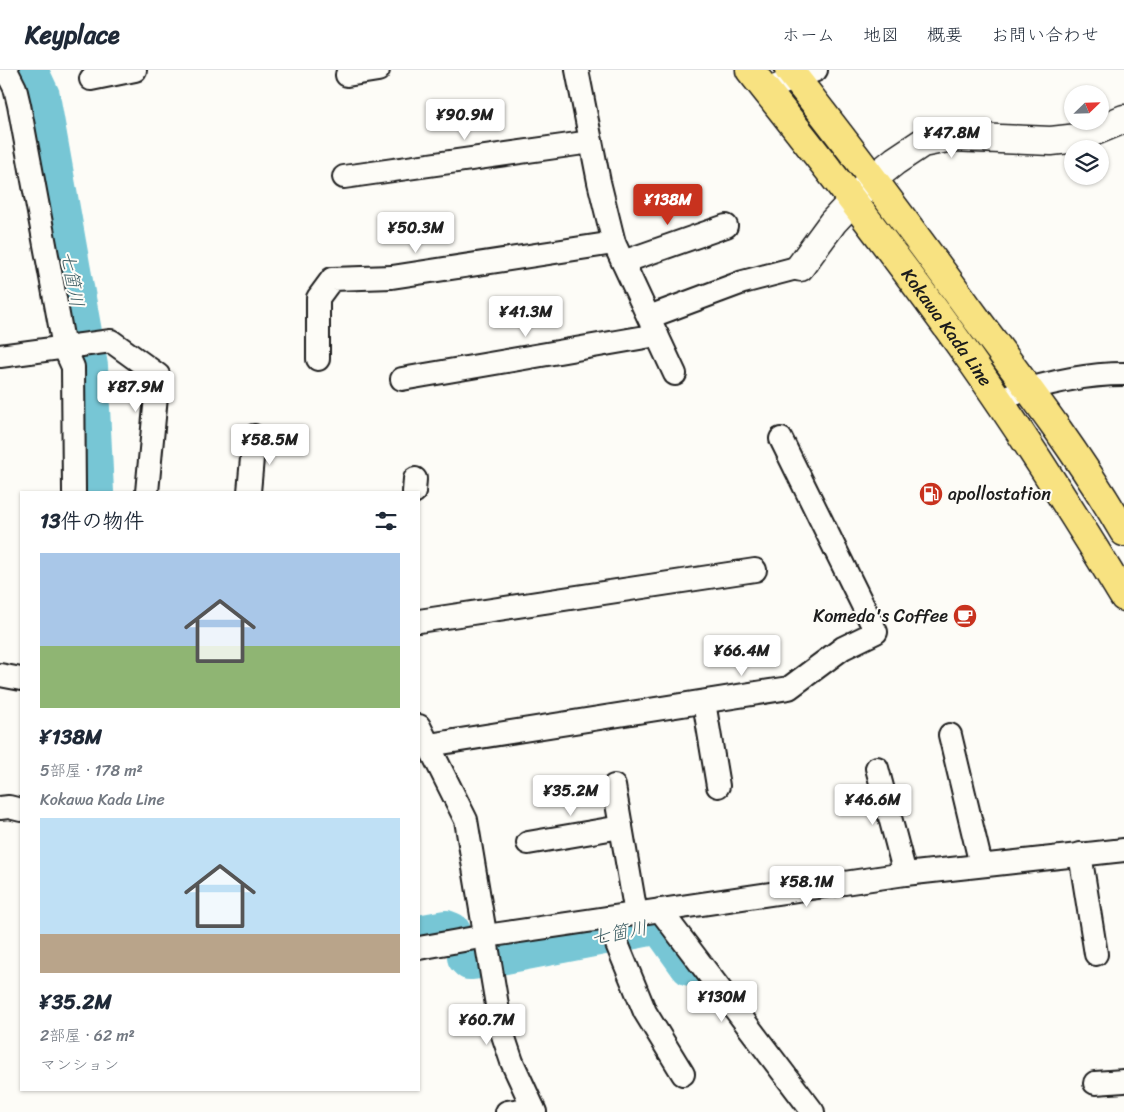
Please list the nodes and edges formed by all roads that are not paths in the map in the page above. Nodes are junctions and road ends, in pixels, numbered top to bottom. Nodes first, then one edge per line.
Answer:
1 (6, 70) edge
2 (135, 70) edge
3 (378, 70) edge
4 (577, 70) edge
5 (800, 73) edge
6 (348, 75) dead end
7 (91, 79) dead end
8 (758, 80) edge
9 (1124, 119) edge
10 (591, 142) junction
11 (344, 177) dead end
12 (874, 178) junction
13 (853, 200) junction
14 (726, 226) dead end
15 (619, 252) junction
16 (800, 267) joint
17 (653, 326) junction
18 (79, 345) junction
19 (0, 356) edge
20 (318, 358) dead end
21 (674, 374) dead end
22 (1124, 374) edge
23 (402, 379) dead end
24 (1028, 388) junction
25 (997, 400) junction
26 (254, 436) dead end
27 (781, 438) dead end
28 (74, 491) edge
29 (147, 491) edge
30 (249, 491) edge
31 (1124, 532) edge
32 (755, 570) dead end
33 (1124, 598) edge
34 (420, 621) edge
35 (0, 675) edge
36 (20, 679) edge
37 (704, 702) junction
38 (424, 735) edge
39 (950, 735) dead end
40 (877, 768) dead end
41 (614, 786) dead end
42 (718, 786) dead end
43 (0, 808) edge
44 (20, 810) edge
45 (621, 828) junction
46 (528, 844) dead end
47 (1124, 850) edge
48 (1080, 854) junction
49 (981, 865) junction
50 (905, 874) junction
51 (660, 910) junction
52 (636, 914) junction
53 (612, 928) junction
54 (420, 944) edge
55 (488, 950) junction
56 (1096, 954) dead end
57 (683, 1074) dead end
58 (1124, 1081) edge
59 (1095, 1083) dead end
60 (534, 1110) edge
61 (507, 1112) edge
62 (814, 1112) edge

1 - 18 street
2 - 7 street
3 - 6 street
4 - 10 street
5 - 8 street
5 - 12 main road, Kokawa Kada Line
8 - 13 main road, Kokawa Kada Line
9 - 12 street
10 - 11 street
10 - 15 street
12 - 13 street
12 - 24 main road, Kokawa Kada Line
13 - 16 street
13 - 25 main road, Kokawa Kada Line
14 - 15 street
15 - 17 street
15 - 20 street
16 - 17 street
17 - 21 street
17 - 23 street
18 - 19 street
18 - 28 street
18 - 29 street
22 - 24 street
24 - 25 street
24 - 31 main road, Kokawa Kada Line
25 - 33 main road, Kokawa Kada Line
26 - 30 street
27 - 37 street
32 - 34 street
35 - 36 street
37 - 38 street
37 - 42 street
38 - 55 street
39 - 49 street
40 - 50 street
41 - 45 street
43 - 44 street
45 - 46 street
45 - 52 street
47 - 48 street
48 - 49 street
48 - 56 street
49 - 50 street
50 - 51 street
51 - 52 street
51 - 62 street
52 - 53 street
53 - 55 street
53 - 57 street
54 - 55 street
55 - 60 street
58 - 59 street
60 - 61 street

